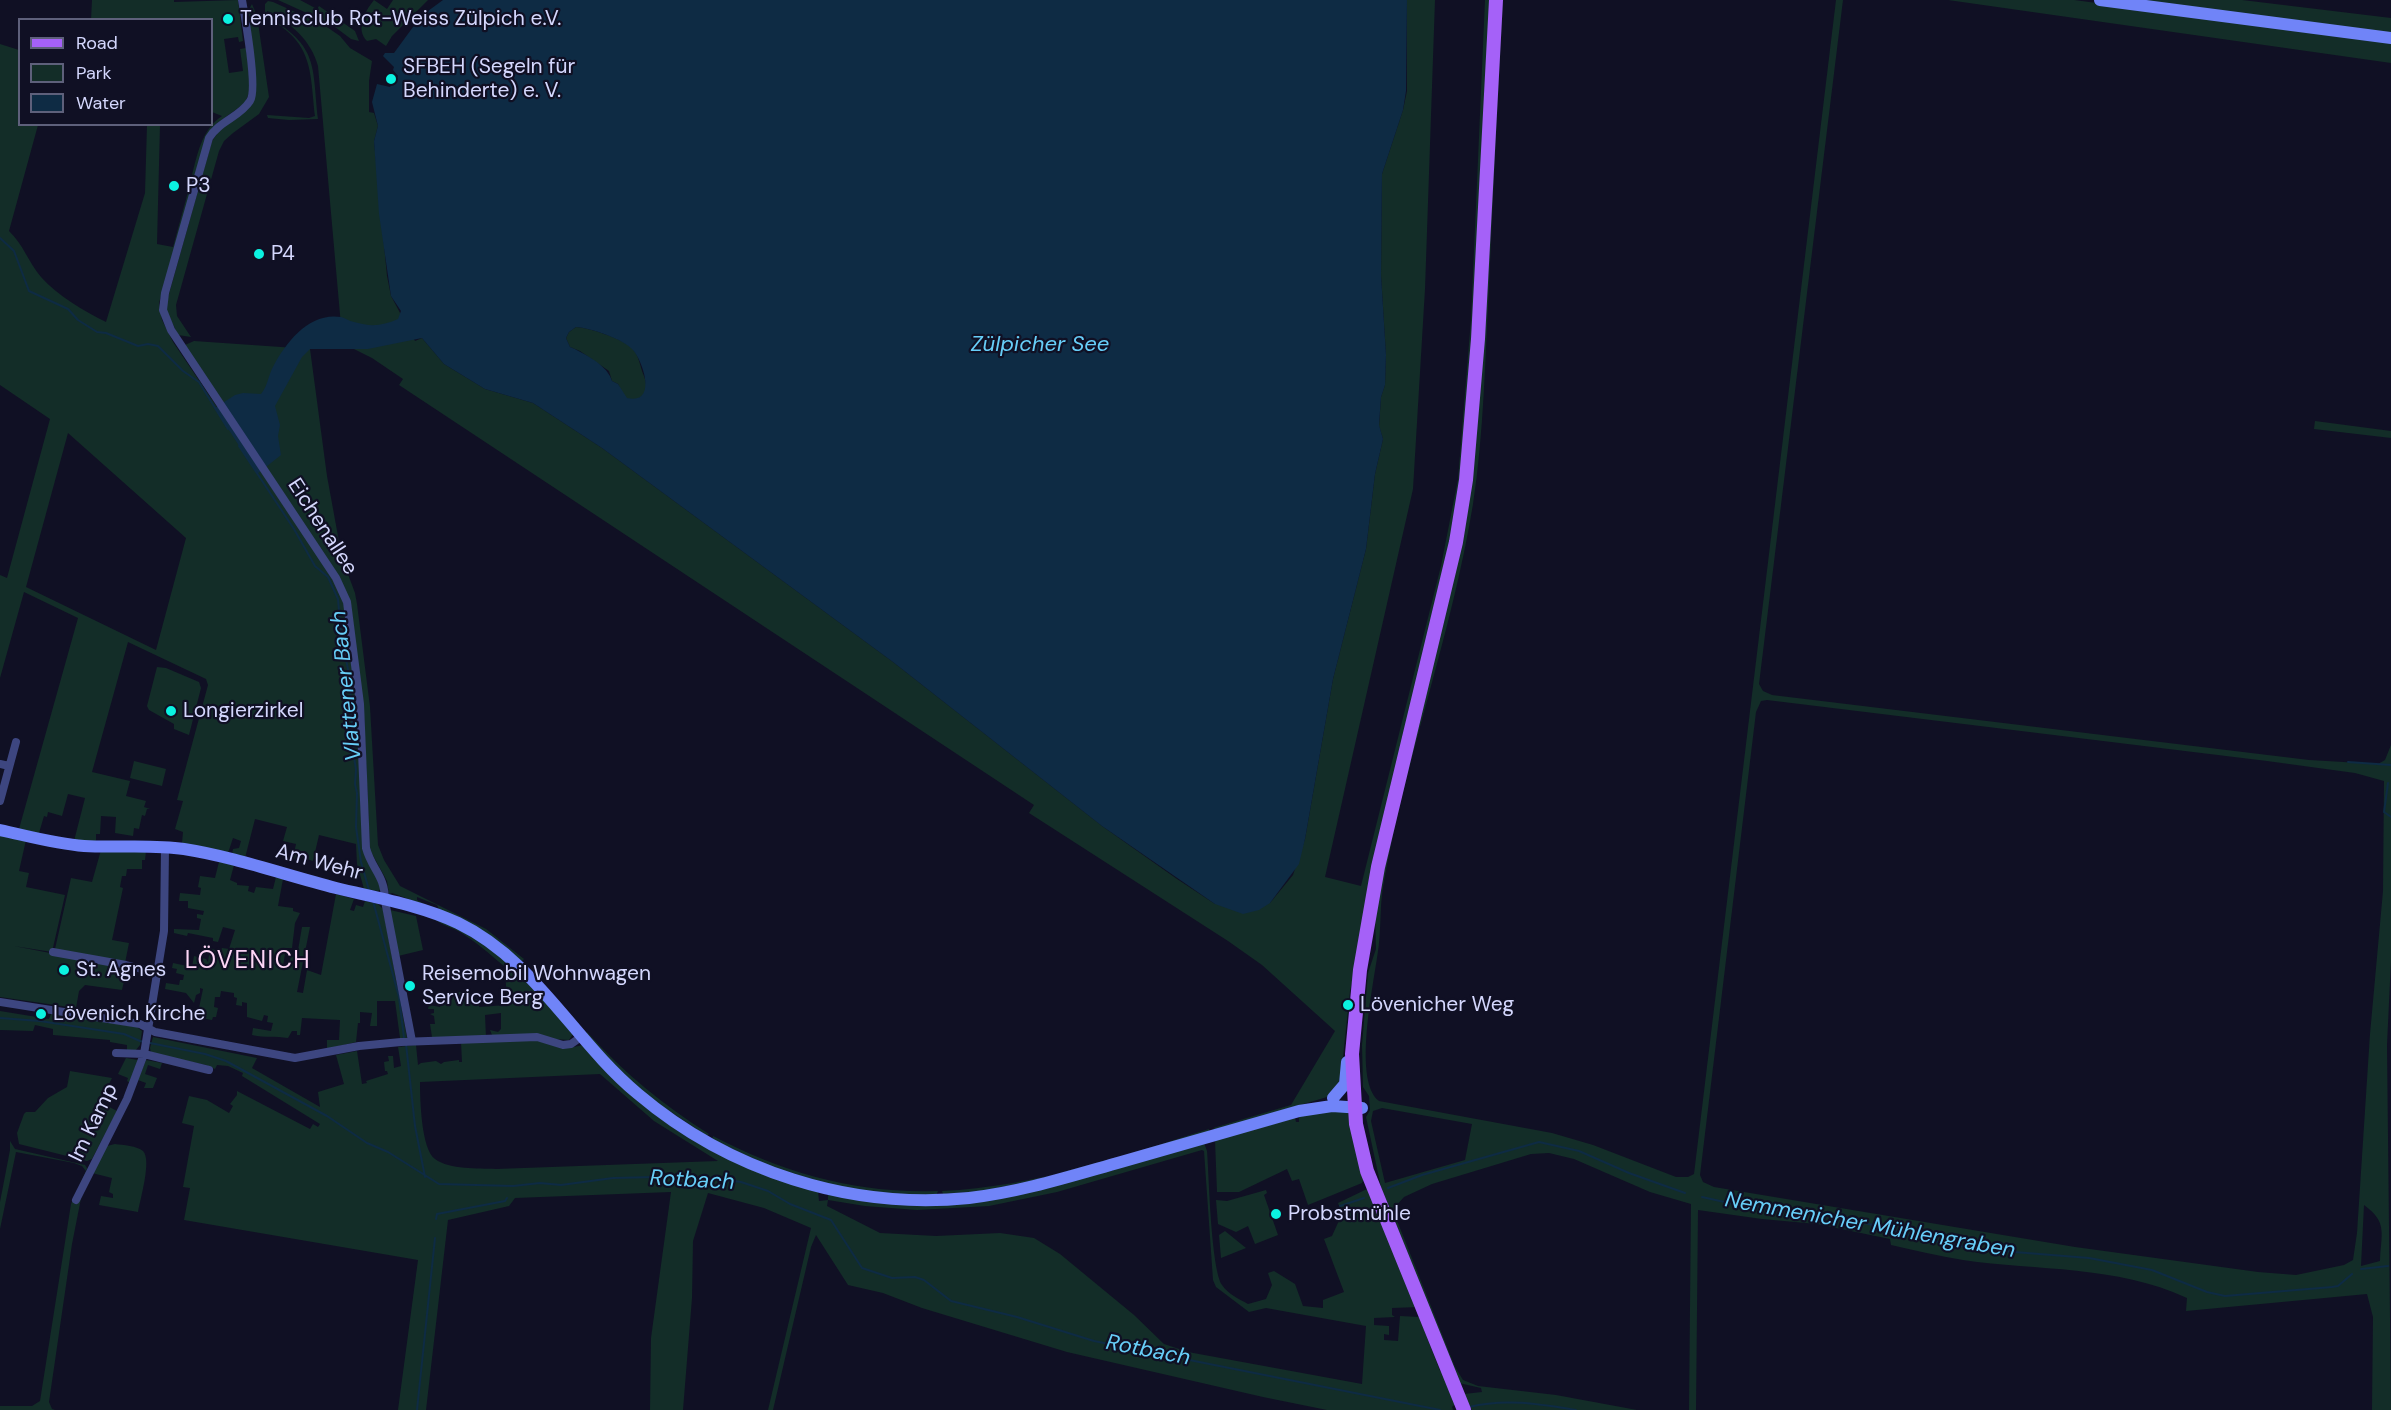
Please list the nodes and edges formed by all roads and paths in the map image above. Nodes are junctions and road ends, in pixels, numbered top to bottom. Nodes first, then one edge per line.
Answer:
1 (242, 0) edge
2 (1494, 0) edge
3 (2100, 0) edge
4 (2391, 38) edge
5 (16, 742) dead end
6 (5, 765) edge
7 (0, 801) edge
8 (0, 830) edge
9 (165, 848) junction
10 (376, 898) junction
11 (1371, 911) junction
12 (53, 952) dead end
13 (157, 973) junction
14 (0, 1002) edge
15 (581, 1036) junction
16 (1352, 1037) junction
17 (408, 1042) junction
18 (145, 1045) junction
19 (116, 1053) dead end
20 (209, 1070) dead end
21 (1333, 1098) junction
22 (1358, 1101) junction
23 (1299, 1111) junction
24 (76, 1200) dead end
25 (1462, 1406) edge

1 - 10 street, Eichenallee
2 - 11 main road
3 - 4 street
5 - 6 street
6 - 7 street
8 - 9 street, Am Wehr
9 - 10 street, Am Wehr
9 - 13 street, Im Kamp
10 - 15 street, Am Wehr
10 - 17 street, Eichenallee
11 - 16 main road
11 - 22 main road
12 - 13 street
13 - 18 street, Im Kamp
14 - 18 street
15 - 17 street
15 - 23 street, Am Wehr
16 - 21 street
16 - 22 main road
17 - 18 street
18 - 19 street
18 - 20 street
18 - 24 street, Im Kamp
21 - 22 street
21 - 23 street
22 - 23 street
22 - 25 main road

